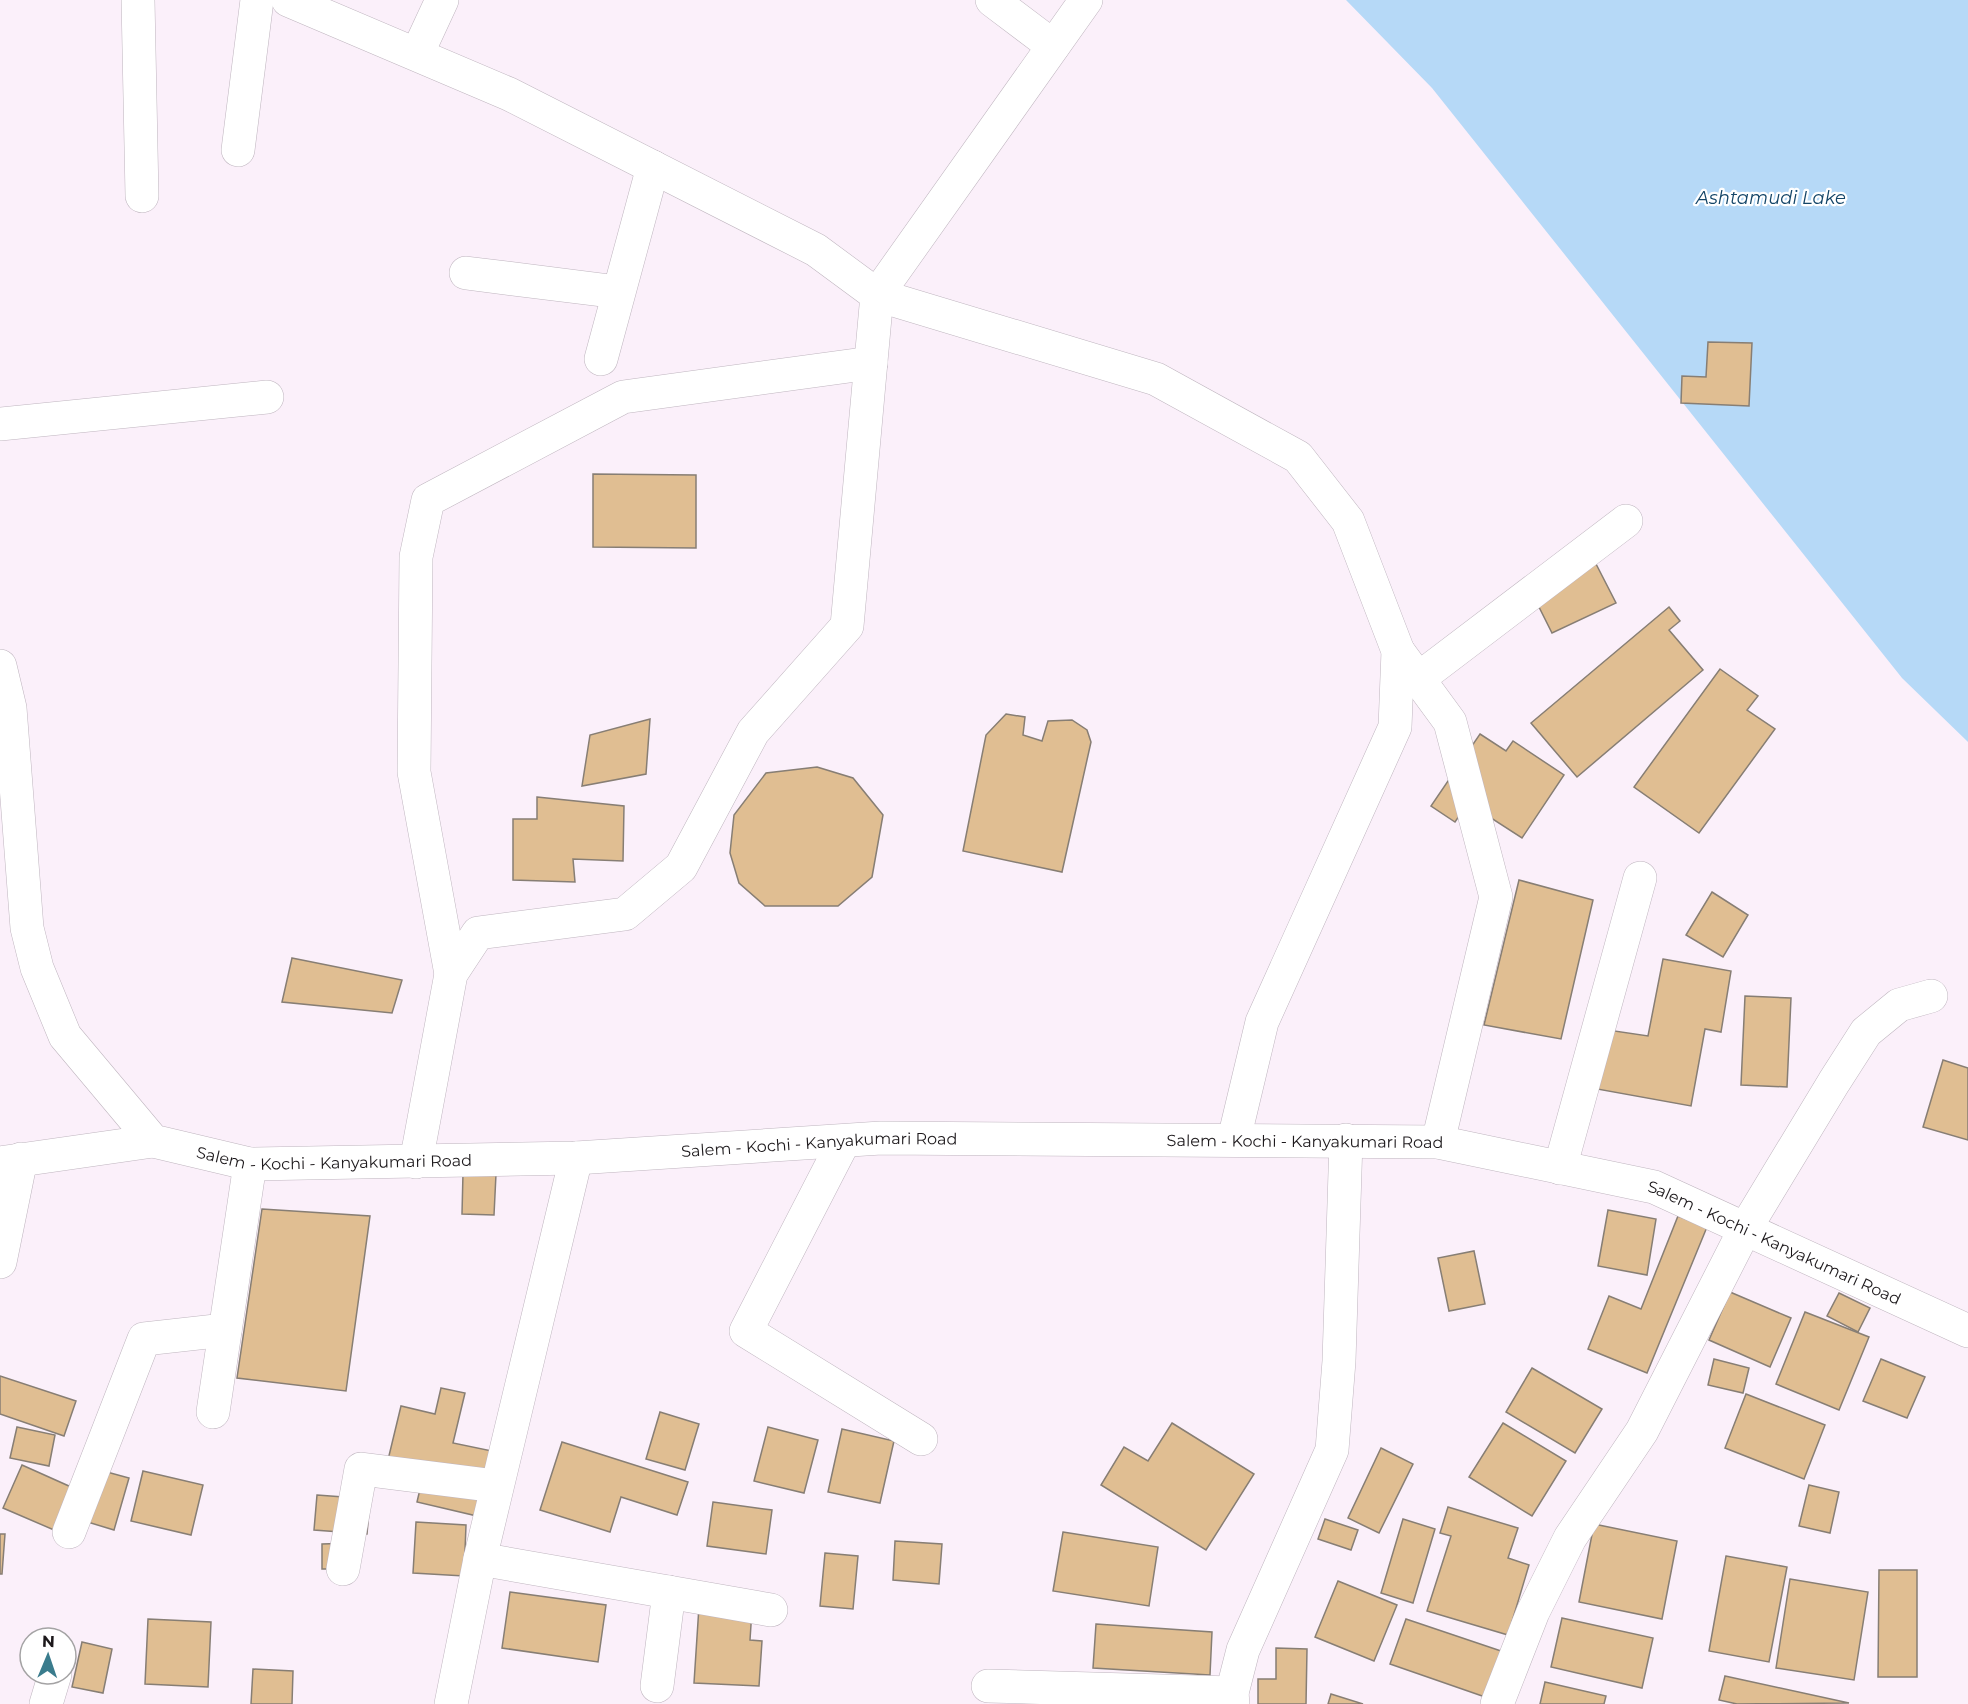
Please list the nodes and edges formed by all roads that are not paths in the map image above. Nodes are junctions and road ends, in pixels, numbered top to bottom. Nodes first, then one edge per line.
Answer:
1 (138, 0) edge
2 (256, 0) edge
3 (288, 0) edge
4 (442, 0) edge
5 (992, 0) edge
6 (1086, 0) edge
7 (1053, 46) junction
8 (417, 54) junction
9 (238, 150) dead end
10 (653, 167) junction
11 (142, 196) dead end
12 (466, 273) dead end
13 (618, 292) junction
14 (877, 295) junction
15 (601, 359) dead end
16 (871, 363) junction
17 (267, 397) dead end
18 (0, 424) edge
19 (1626, 521) dead end
20 (1398, 651) junction
21 (0, 666) edge
22 (1418, 679) junction
23 (1640, 878) dead end
24 (451, 974) junction
25 (1931, 996) dead end
26 (1234, 1138) junction
27 (1346, 1140) junction
28 (153, 1141) junction
29 (844, 1141) junction
30 (1438, 1142) junction
31 (576, 1158) junction
32 (11, 1161) edge
33 (416, 1162) junction
34 (250, 1164) junction
35 (1560, 1168) junction
36 (1745, 1230) junction
37 (0, 1262) edge
38 (225, 1330) junction
39 (1968, 1331) edge
40 (213, 1412) dead end
41 (921, 1439) dead end
42 (496, 1486) junction
43 (69, 1532) dead end
44 (480, 1559) junction
45 (343, 1569) dead end
46 (669, 1592) junction
47 (771, 1610) dead end
48 (51, 1686) edge
49 (657, 1686) dead end
50 (987, 1686) dead end
51 (1233, 1698) edge
52 (46, 1704) edge
53 (451, 1704) edge
54 (1497, 1704) edge

1 - 11 street
2 - 9 street
3 - 8 street
4 - 8 street
5 - 7 street
6 - 7 street
7 - 14 street
8 - 10 street
10 - 13 street
10 - 14 street
12 - 13 street
13 - 15 street
14 - 16 street
14 - 20 street
16 - 24 street
16 - 24 street
17 - 18 street
19 - 22 street
20 - 22 street
20 - 26 street
21 - 28 street
22 - 30 street
23 - 35 street
24 - 33 street
25 - 36 street
26 - 27 street, Salem - Kochi - Kanyakumari Road
26 - 29 street, Salem - Kochi - Kanyakumari Road
27 - 30 street, Salem - Kochi - Kanyakumari Road
27 - 51 street
28 - 32 street
28 - 34 street, Salem - Kochi - Kanyakumari Road
29 - 31 street, Salem - Kochi - Kanyakumari Road
29 - 41 street
30 - 35 street, Salem - Kochi - Kanyakumari Road
31 - 33 street, Salem - Kochi - Kanyakumari Road
31 - 42 street
32 - 37 street
33 - 34 street, Salem - Kochi - Kanyakumari Road
34 - 38 street
35 - 36 street, Salem - Kochi - Kanyakumari Road
36 - 39 street, Salem - Kochi - Kanyakumari Road
36 - 54 street
38 - 40 street
38 - 43 street
42 - 44 street
42 - 45 street
44 - 46 street
44 - 53 street
46 - 47 street
46 - 49 street
48 - 52 street
50 - 51 street

